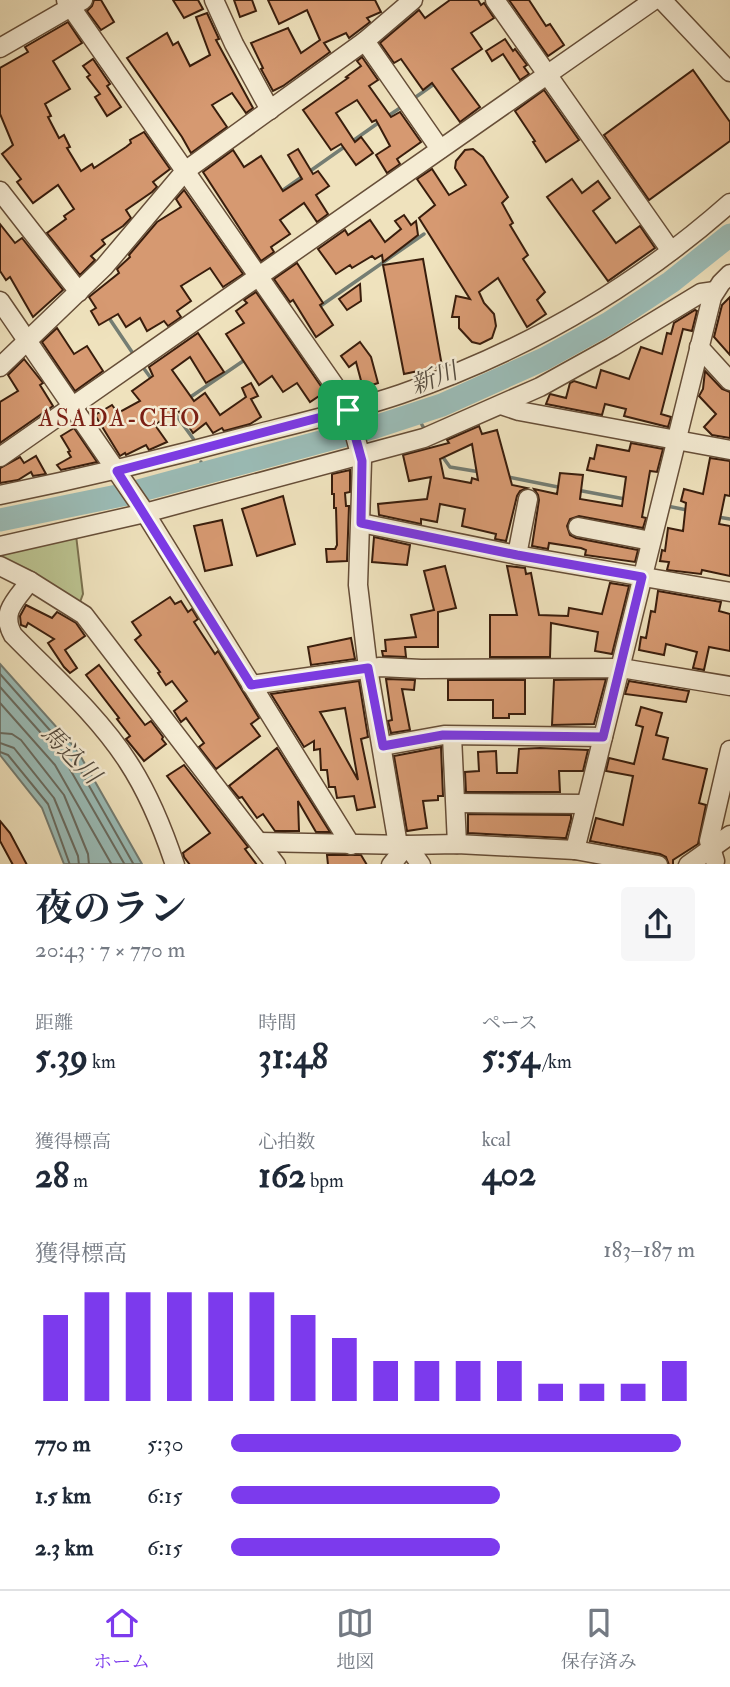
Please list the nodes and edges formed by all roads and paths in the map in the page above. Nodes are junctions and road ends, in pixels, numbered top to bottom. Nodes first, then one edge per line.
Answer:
1 (413, 0) edge
2 (495, 0) edge
3 (654, 0) edge
4 (662, 0) edge
5 (219, 1) edge
6 (73, 2) edge
7 (365, 41) junction
8 (0, 48) edge
9 (730, 72) edge
10 (547, 74) junction
11 (270, 110) junction
12 (440, 149) junction
13 (185, 171) junction
14 (0, 191) edge
15 (730, 203) edge
16 (671, 251) junction
17 (259, 276) junction
18 (729, 276) edge
19 (715, 291) junction
20 (79, 292) junction
21 (0, 301) edge
22 (28, 341) junction
23 (699, 347) junction
24 (0, 367) edge
25 (730, 381) edge
26 (500, 405) junction
27 (72, 406) junction
28 (349, 412) junction
29 (677, 440) junction
30 (730, 450) edge
31 (360, 454) junction
32 (0, 457) edge
33 (118, 473) junction
34 (0, 495) edge
35 (528, 499) dead end
36 (144, 511) junction
37 (361, 523) junction
38 (578, 527) dead end
39 (651, 541) junction
40 (0, 546) edge
41 (517, 555) junction
42 (0, 566) edge
43 (642, 577) junction
44 (30, 581) junction
45 (730, 592) edge
46 (621, 667) junction
47 (368, 668) junction
48 (251, 685) junction
49 (730, 686) edge
50 (452, 736) junction
51 (603, 737) junction
52 (383, 746) junction
53 (730, 750) edge
54 (456, 803) junction
55 (586, 804) junction
56 (730, 835) edge
57 (259, 842) junction
58 (457, 844) junction
59 (351, 845) junction
60 (403, 845) junction
61 (575, 850) junction
62 (730, 850) edge
63 (712, 858) edge
64 (175, 864) edge
65 (276, 864) edge
66 (391, 864) edge
67 (421, 864) edge
68 (658, 864) edge
69 (688, 864) edge

1 - 7 street
2 - 10 street
3 - 10 street
4 - 9 street
5 - 11 street
6 - 8 street
6 - 13 street
7 - 11 street
7 - 12 street
10 - 12 street
10 - 16 street
11 - 13 street
12 - 17 street
13 - 17 street
13 - 20 street
14 - 20 street
15 - 16 street
16 - 28 street
17 - 27 street
17 - 28 street
18 - 19 street
19 - 23 street
19 - 26 street
20 - 22 street
21 - 22 street
22 - 24 street
22 - 27 street
23 - 25 street
23 - 29 street
26 - 29 street
26 - 31 street
27 - 32 street
27 - 33 street
28 - 31 street
28 - 33 street
29 - 30 street
29 - 39 street
31 - 36 street
31 - 37 street
33 - 34 street
33 - 36 street
35 - 41 street
36 - 40 street
36 - 48 street
37 - 41 street
37 - 47 street
38 - 39 street
39 - 43 street
41 - 43 street
42 - 44 street
43 - 45 street
43 - 46 street
44 - 57 street
44 - 64 street
46 - 47 street
46 - 49 street
46 - 51 street
47 - 48 street
47 - 52 street
48 - 59 street
50 - 51 street
50 - 52 street
50 - 54 street
51 - 55 street
52 - 60 street
53 - 63 street
54 - 55 street
54 - 58 street
55 - 61 street
56 - 63 street
57 - 59 street
57 - 65 street
58 - 60 street
58 - 61 street
59 - 60 street
60 - 66 street
60 - 67 street
61 - 68 street
62 - 63 street
63 - 69 street

